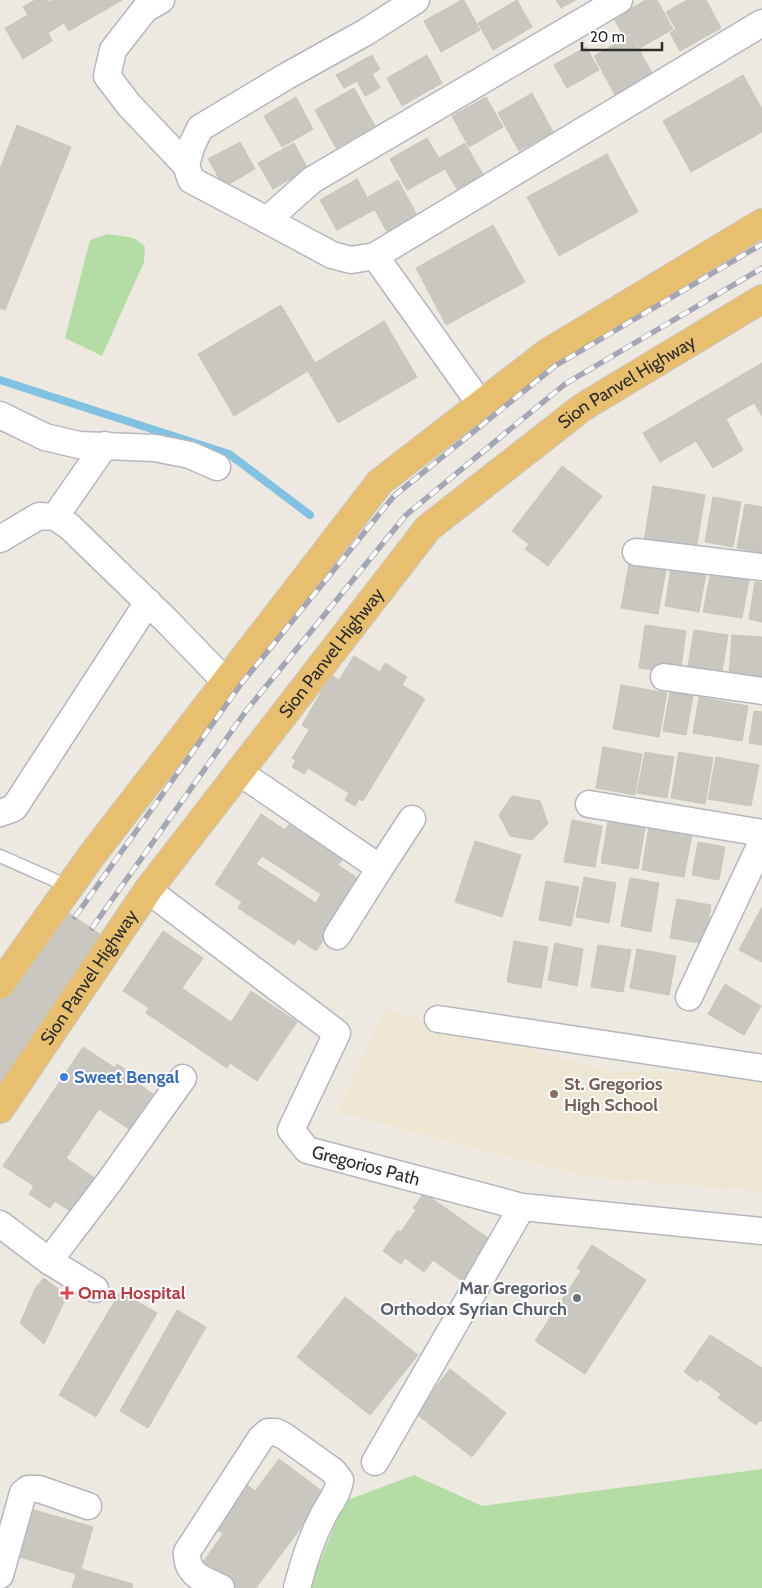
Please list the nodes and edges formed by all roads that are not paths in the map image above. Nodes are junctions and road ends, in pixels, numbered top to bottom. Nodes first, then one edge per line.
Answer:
1 (161, 0) edge
2 (416, 0) edge
3 (618, 0) edge
4 (762, 23) edge
5 (186, 165) junction
6 (267, 220) junction
7 (762, 223) edge
8 (375, 256) junction
9 (762, 299) edge
10 (481, 405) junction
11 (0, 415) edge
12 (105, 445) junction
13 (217, 467) dead end
14 (55, 516) junction
15 (0, 540) edge
16 (636, 552) dead end
17 (762, 567) edge
18 (148, 602) junction
19 (664, 677) dead end
20 (225, 681) junction
21 (762, 691) edge
22 (239, 772) junction
23 (589, 804) dead end
24 (0, 813) edge
25 (412, 819) dead end
26 (762, 833) edge
27 (762, 842) edge
28 (0, 856) edge
29 (380, 868) junction
30 (70, 887) junction
31 (148, 890) junction
32 (337, 936) dead end
33 (0, 985) edge
34 (689, 997) dead end
35 (438, 1019) dead end
36 (762, 1068) edge
37 (183, 1078) dead end
38 (0, 1109) edge
39 (522, 1207) junction
40 (0, 1224) edge
41 (762, 1231) edge
42 (49, 1261) junction
43 (95, 1289) dead end
44 (375, 1462) dead end
45 (88, 1506) dead end
46 (0, 1575) edge
47 (221, 1588) edge
48 (297, 1588) edge

1 - 5 street
2 - 5 street
3 - 6 street
4 - 8 street
5 - 6 street
6 - 8 street
7 - 10 highway
8 - 10 street
9 - 22 highway, Sion Panvel Highway
10 - 20 highway
11 - 12 street
12 - 13 street
12 - 14 street
14 - 15 street
14 - 18 street
16 - 17 street
18 - 20 street
18 - 24 street
19 - 21 street
20 - 30 highway
22 - 29 street
22 - 31 highway, Sion Panvel Highway
23 - 26 street
25 - 29 street
27 - 34 street
28 - 30 lane
29 - 32 street
30 - 33 highway
31 - 38 highway, Sion Panvel Highway
31 - 39 street, Gregorios Path
35 - 36 street
37 - 42 street
39 - 41 street, Gregorios Path
39 - 44 street
40 - 42 street
42 - 43 street
45 - 46 street
47 - 48 street

